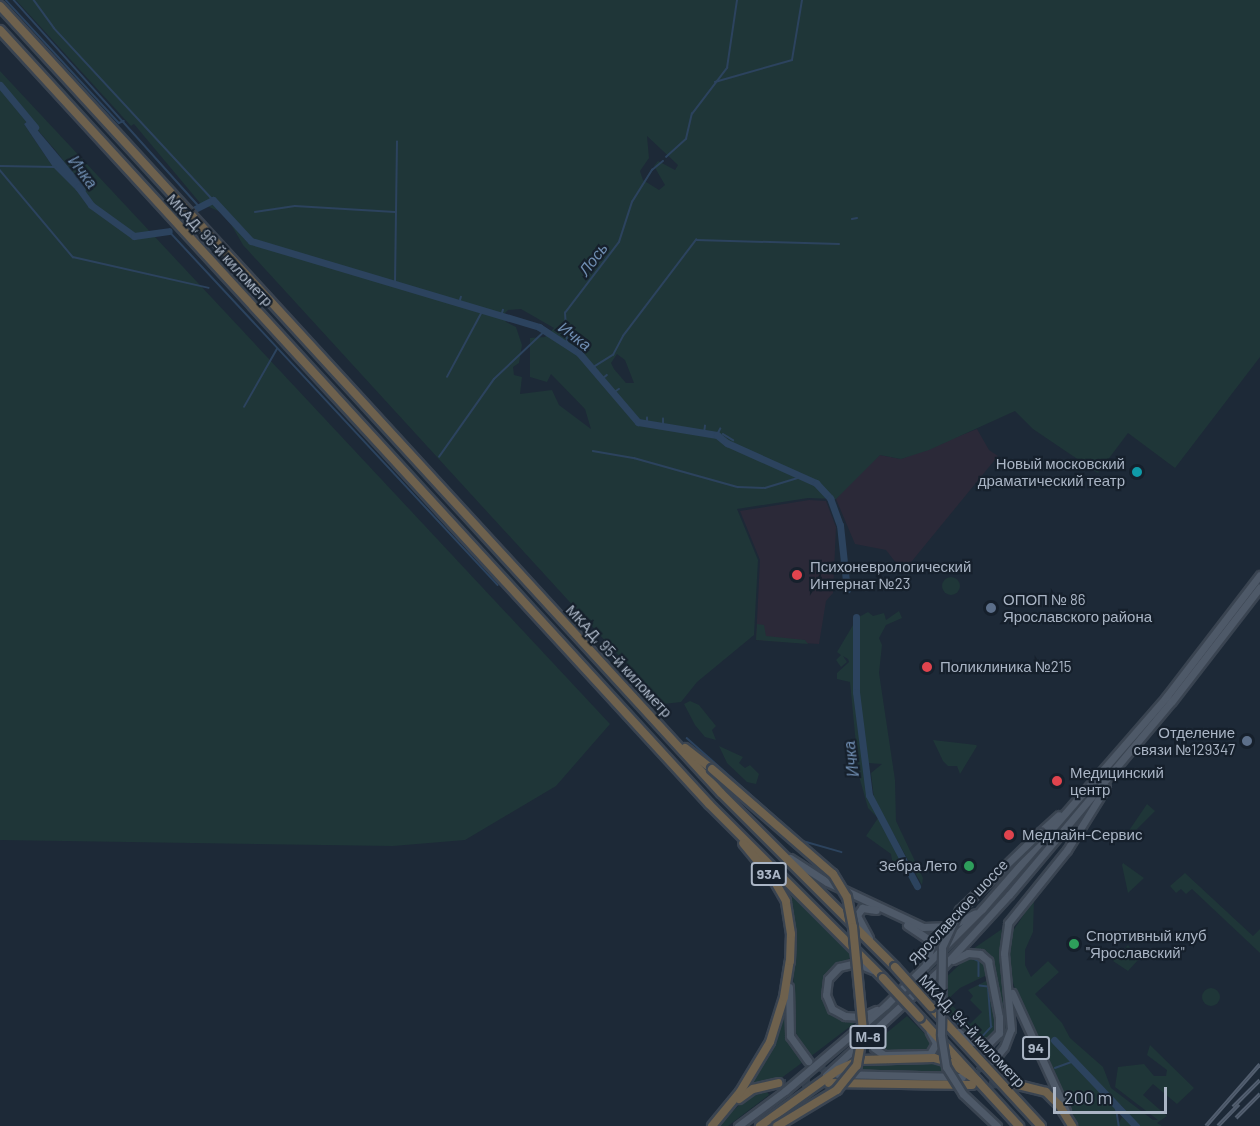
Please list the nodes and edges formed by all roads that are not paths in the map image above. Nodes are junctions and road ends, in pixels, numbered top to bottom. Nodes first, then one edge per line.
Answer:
1 (0, 6) edge
2 (0, 30) edge
3 (416, 459) joint
4 (404, 470) joint
5 (1260, 575) edge
6 (1260, 587) edge
7 (667, 734) junction
8 (1120, 764) junction
9 (1080, 798) junction
10 (709, 804) junction
11 (774, 846) junction
12 (786, 878) joint
13 (807, 878) joint
14 (982, 909) junction
15 (876, 947) junction
16 (790, 961) junction
17 (942, 968) junction
18 (923, 970) junction
19 (881, 976) junction
20 (1006, 976) junction
21 (886, 1005) junction
22 (938, 1014) junction
23 (893, 1015) junction
24 (922, 1020) junction
25 (808, 1061) tunnel mouth
26 (993, 1061) tunnel mouth
27 (837, 1074) tunnel mouth
28 (962, 1077) tunnel mouth
29 (778, 1083) tunnel mouth
30 (829, 1083) tunnel mouth
31 (975, 1083) junction
32 (1014, 1084) tunnel mouth
33 (792, 1102) junction
34 (721, 1116) junction
35 (1070, 1122) edge
36 (712, 1126) edge
37 (738, 1126) edge
38 (760, 1126) edge
39 (777, 1126) edge
40 (997, 1126) edge
41 (1019, 1126) edge
42 (1041, 1126) edge

1 - 3 highway, МКАД, 96-й километр
2 - 4 highway, МКАД, 96-й километр
3 - 7 highway, МКАД, 95-й километр
4 - 10 highway, МКАД, 95-й километр
5 - 9 main road, Ярославское шоссе
6 - 8 main road, Ярославское шоссе
7 - 11 highway, МКАД, 95-й километр
7 - 39 highway, bridge
8 - 17 main road, Ярославское шоссе
8 - 20 main road, 94
9 - 14 main road, Ярославское шоссе
9 - 40 main road, bridge
10 - 12 highway, МКАД, 95-й километр
10 - 16 highway, 93A
11 - 13 highway, МКАД, 95-й километр
11 - 14 main road
12 - 19 highway, МКАД, 94-й километр
13 - 15 highway, МКАД, 94-й километр
14 - 18 main road, Ярославское шоссе
15 - 18 main road
15 - 22 highway, МКАД, 94-й километр, bridge
16 - 25 main road
16 - 34 highway, 93A
17 - 22 main road
17 - 23 main road, Ярославское шоссе / М-8
18 - 21 main road, Ярославское шоссе / М-8
19 - 21 main road
19 - 24 highway, МКАД, 94-й километр, bridge
20 - 26 main road, 94
20 - 35 main road, 94
21 - 37 main road, Ярославское шоссе / М-8
22 - 42 highway, МКАД, 94-й километр
23 - 24 main road
23 - 33 main road, Ярославское шоссе / М-8
24 - 31 highway, МКАД, 94-й километр
27 - 28 main road
29 - 34 highway, 93A
30 - 31 highway
31 - 33 highway
31 - 41 highway, МКАД, 94-й километр
32 - 35 highway
33 - 38 highway, Ярославское шоссе / М-8
34 - 36 highway, 93A

